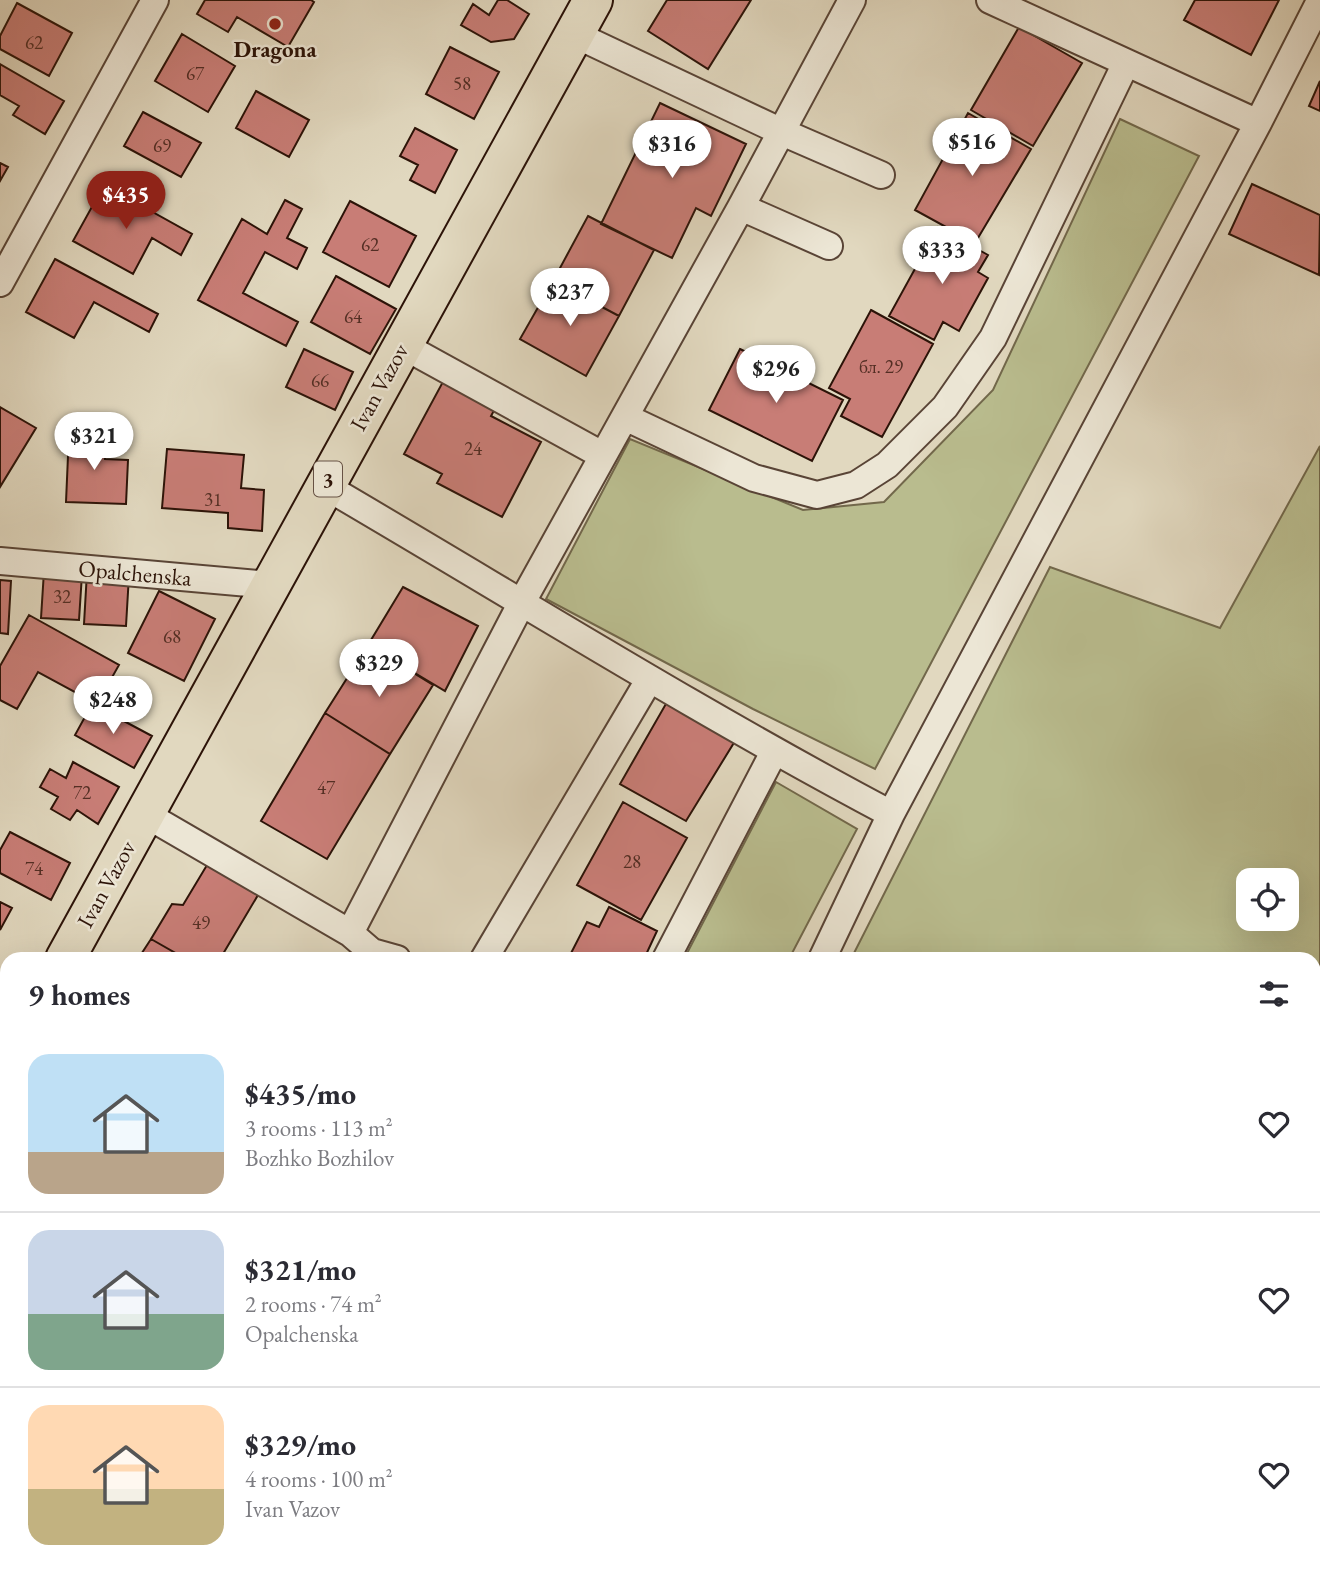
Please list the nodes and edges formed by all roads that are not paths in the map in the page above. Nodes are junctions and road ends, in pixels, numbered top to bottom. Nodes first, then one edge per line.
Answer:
1 (155, 0) edge
2 (593, 0) edge
3 (852, 0) edge
4 (990, 0) edge
5 (1320, 1) edge
6 (574, 34) junction
7 (1126, 62) junction
8 (1258, 123) junction
9 (782, 132) junction
10 (881, 175) dead end
11 (741, 207) junction
12 (828, 246) dead end
13 (0, 283) edge
14 (402, 345) junction
15 (625, 418) junction
16 (602, 455) junction
17 (325, 486) junction
18 (0, 561) edge
19 (270, 585) junction
20 (522, 602) junction
21 (649, 680) junction
22 (774, 752) junction
23 (145, 814) junction
24 (891, 814) junction
25 (350, 933) junction
26 (69, 952) edge
27 (373, 952) edge
28 (488, 952) edge
29 (670, 952) edge
30 (825, 952) edge

1 - 13 street
2 - 6 main road, Ivan Vazov / 3
3 - 9 street
4 - 7 street
5 - 8 street
6 - 9 street
6 - 14 main road, Ivan Vazov / 3
7 - 8 street
7 - 15 street
8 - 24 street
9 - 10 street
9 - 11 street
11 - 12 street
11 - 15 street
14 - 16 street
14 - 17 main road, Ivan Vazov / 3
15 - 16 street
16 - 20 street
17 - 19 main road, Ivan Vazov / 3
17 - 20 street
18 - 19 street, Opalchenska
19 - 23 main road, Ivan Vazov / 3
20 - 21 street
20 - 25 street
21 - 22 street
21 - 28 street
22 - 24 street
22 - 29 street
23 - 25 street
23 - 26 main road, Ivan Vazov / 3
24 - 30 street
25 - 27 street

